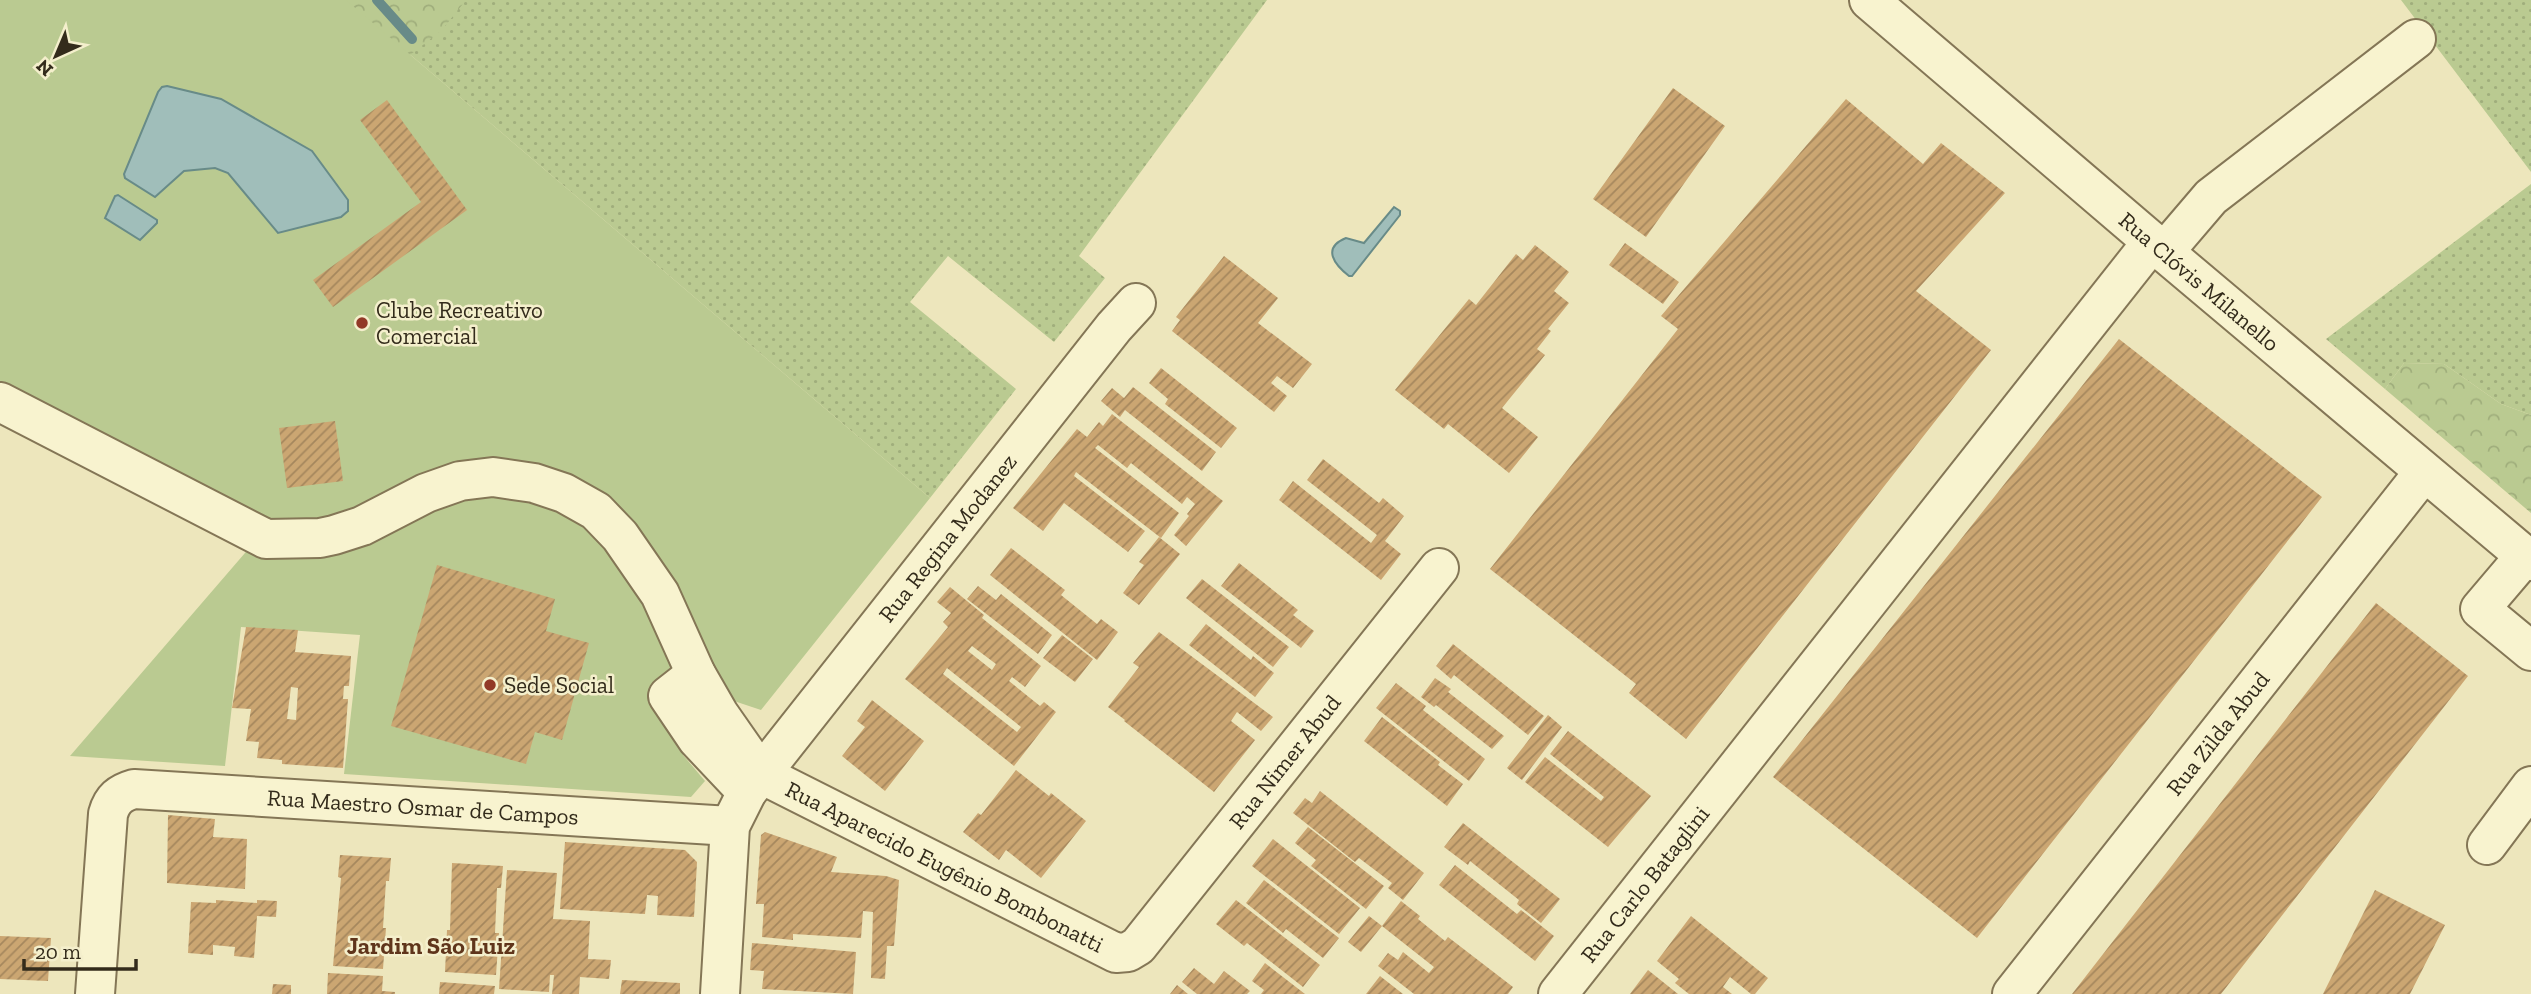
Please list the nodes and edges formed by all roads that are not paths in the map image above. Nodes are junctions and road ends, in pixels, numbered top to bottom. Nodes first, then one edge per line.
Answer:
1 (1869, 0) edge
2 (2416, 39) dead end
3 (2158, 247) junction
4 (1136, 303) dead end
5 (0, 402) edge
6 (2424, 472) junction
7 (2528, 559) edge
8 (1439, 568) dead end
9 (2531, 651) edge
10 (754, 783) junction
11 (2531, 786) edge
12 (730, 826) junction
13 (2487, 845) dead end
14 (1128, 952) joint
15 (95, 994) edge
16 (720, 994) edge
17 (1558, 994) edge
18 (2012, 994) edge

1 - 3 street, Rua Clóvis Milanello
2 - 3 street, Rua Carlo Bataglini
3 - 6 street, Rua Clóvis Milanello
3 - 17 street, Rua Carlo Bataglini
4 - 10 street, Rua Regina Modanez
5 - 10 street
6 - 7 street, Rua Clóvis Milanello
6 - 18 street, Rua Zilda Abud
7 - 9 street
8 - 14 street, Rua Nimer Abud
10 - 12 street, Rua Regina Modanez
10 - 14 street, Rua Aparecido Eugênio Bombonatti
11 - 13 street
12 - 15 street, Rua Maestro Osmar de Campos
12 - 16 street

